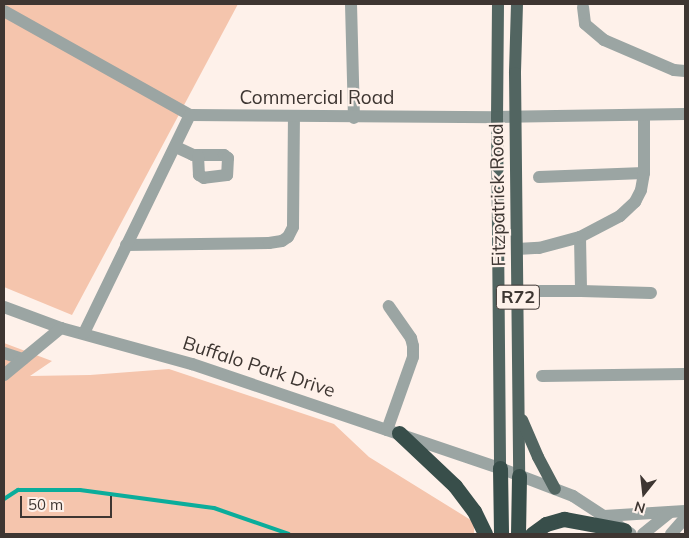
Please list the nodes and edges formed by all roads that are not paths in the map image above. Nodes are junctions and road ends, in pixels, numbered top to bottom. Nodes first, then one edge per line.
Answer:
1 (351, 4) edge
2 (498, 4) edge
3 (517, 4) edge
4 (583, 7) dead end
5 (4, 10) edge
6 (685, 70) edge
7 (685, 114) edge
8 (190, 115) junction
9 (644, 115) junction
10 (294, 116) junction
11 (497, 117) junction
12 (516, 117) junction
13 (354, 118) junction
14 (176, 147) junction
15 (198, 156) dead end
16 (644, 173) junction
17 (539, 176) dead end
18 (580, 237) junction
19 (126, 245) junction
20 (518, 249) junction
21 (540, 291) dead end
22 (581, 292) junction
23 (651, 293) dead end
24 (389, 306) dead end
25 (4, 307) edge
26 (61, 328) junction
27 (84, 333) junction
28 (4, 354) edge
29 (23, 359) junction
30 (685, 374) edge
31 (4, 376) edge
32 (542, 376) dead end
33 (520, 415) junction
34 (393, 432) junction
35 (500, 468) junction
36 (520, 476) junction
37 (555, 489) junction
38 (685, 511) edge
39 (670, 512) junction
40 (604, 516) junction
41 (685, 518) edge
42 (628, 532) edge
43 (485, 534) edge
44 (501, 534) edge
45 (518, 534) edge
46 (532, 534) edge
47 (643, 534) edge
48 (671, 534) edge

1 - 13 street
2 - 11 main road, Fitzpatrick Road / R72
3 - 12 main road, Fitzpatrick Road / R72
4 - 6 street
5 - 8 street
7 - 9 street, Commercial Road
8 - 10 street, Commercial Road
8 - 14 street
9 - 12 street, Commercial Road
9 - 16 street
10 - 13 street, Commercial Road
10 - 19 street
11 - 12 street, Commercial Road
11 - 13 street, Commercial Road
11 - 35 main road, Fitzpatrick Road / R72
12 - 20 main road, Fitzpatrick Road / R72
14 - 15 street
14 - 19 street
16 - 17 street
16 - 18 street
18 - 20 street
18 - 22 street
19 - 27 street
20 - 33 main road, Fitzpatrick Road / R72
21 - 22 street
22 - 23 street
24 - 34 street
25 - 26 street, Buffalo Park Drive
26 - 27 street, Buffalo Park Drive
26 - 29 street
27 - 34 street, Buffalo Park Drive
28 - 29 street
29 - 31 street
30 - 32 street
33 - 36 main road, Fitzpatrick Road / R72
33 - 37 main road
34 - 35 street, Buffalo Park Drive
34 - 43 highway
35 - 36 street, Buffalo Park Drive
35 - 44 highway, R72
36 - 37 street, Buffalo Park Drive
36 - 45 highway, R72
37 - 40 street, Buffalo Park Drive
38 - 39 street
39 - 40 street
39 - 47 street
40 - 42 street, Buffalo Park Drive
41 - 48 street
42 - 46 highway

